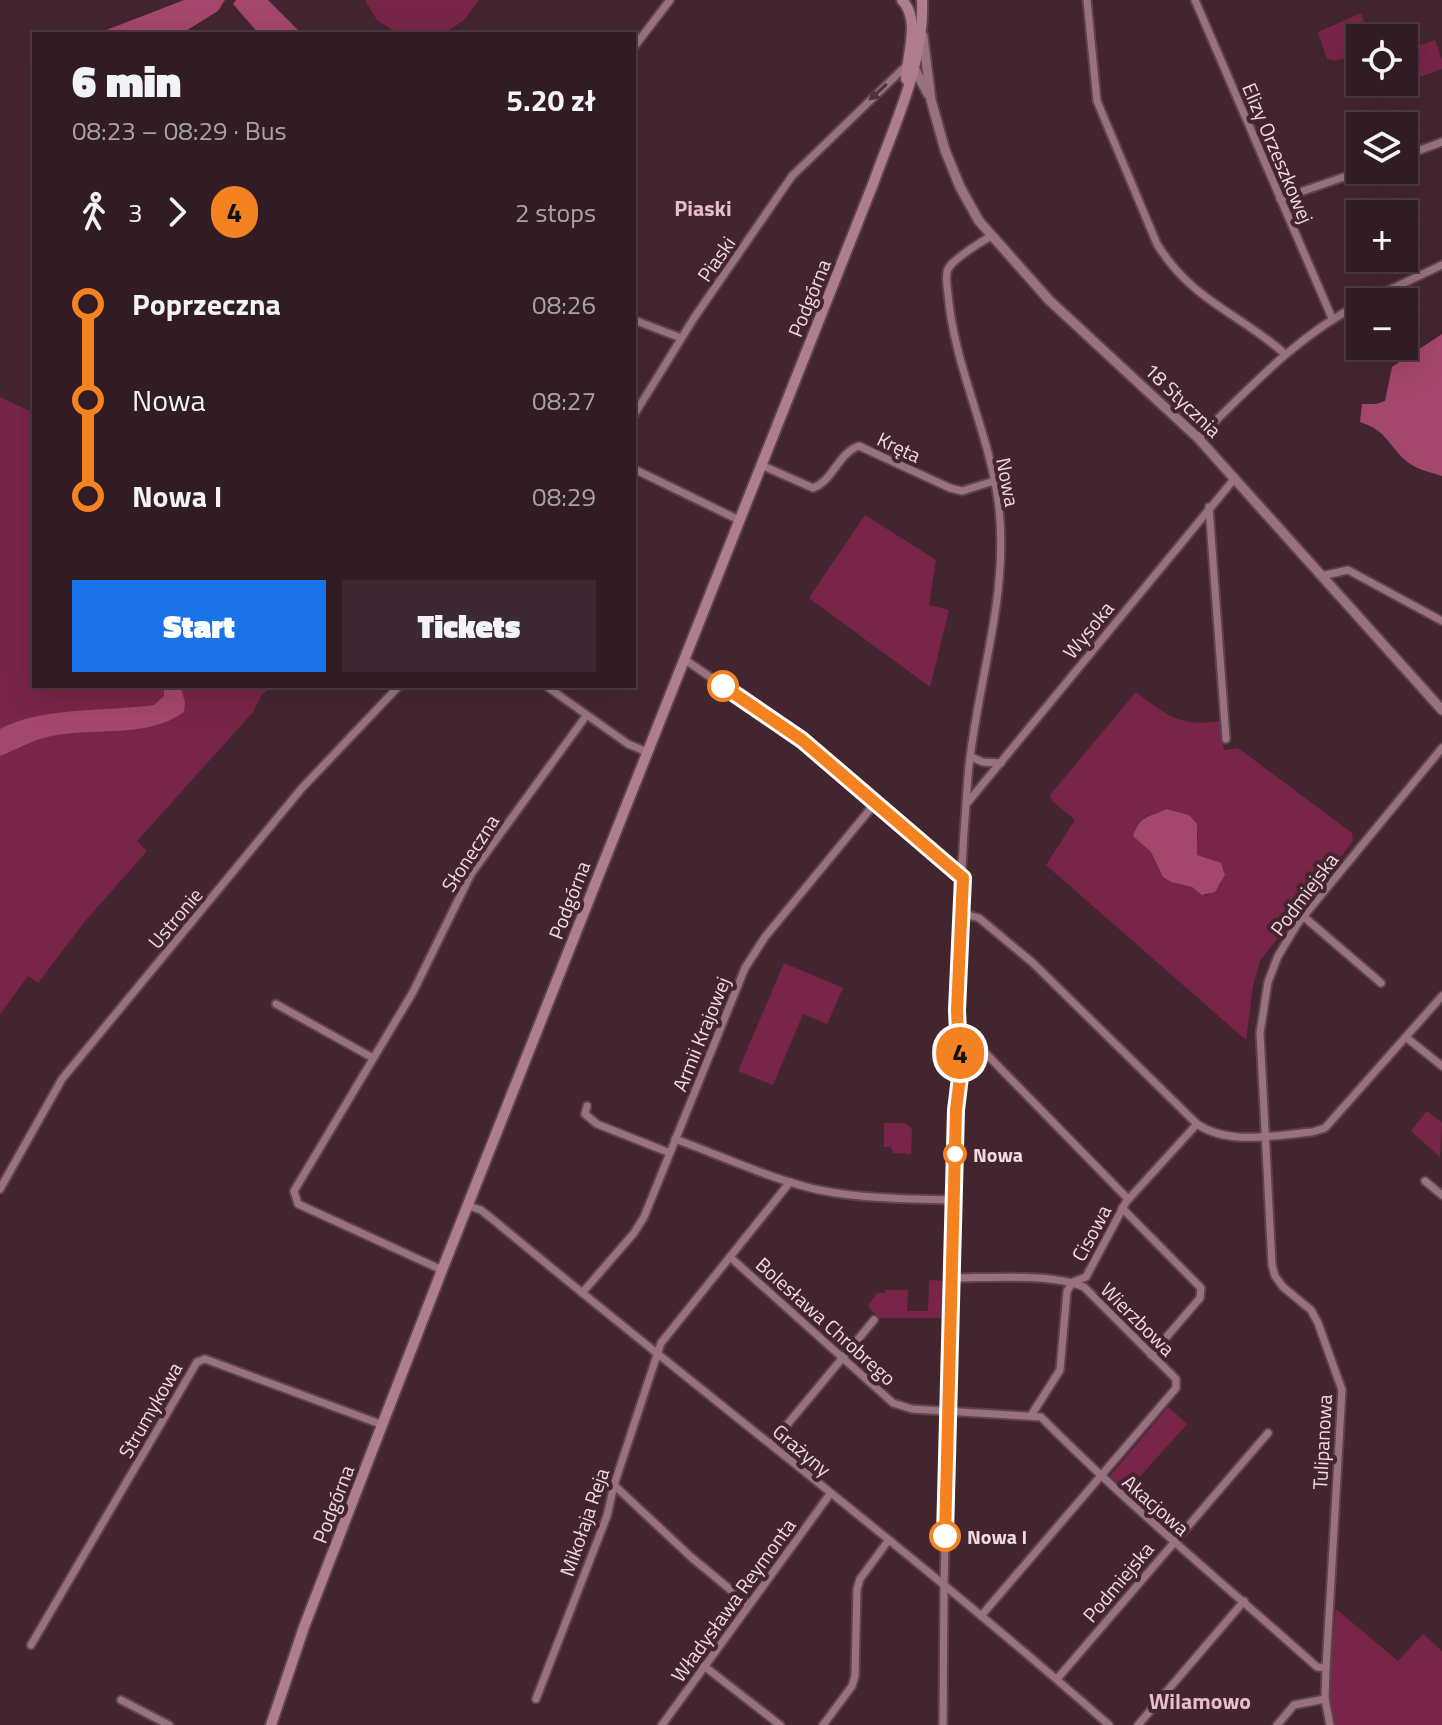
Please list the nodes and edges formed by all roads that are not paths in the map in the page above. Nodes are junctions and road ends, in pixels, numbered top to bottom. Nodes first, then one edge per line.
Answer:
1 (670, 0) edge
2 (902, 0) edge
3 (922, 0) edge
4 (1087, 0) edge
5 (1195, 0) edge
6 (923, 33) junction
7 (636, 44) edge
8 (909, 63) junction
9 (931, 100) junction
10 (1442, 142) edge
11 (1418, 151) edge
12 (1346, 176) edge
13 (1280, 199) junction
14 (991, 236) junction
15 (1442, 265) edge
16 (1394, 288) edge
17 (1346, 311) edge
18 (1332, 318) junction
19 (636, 321) edge
20 (681, 338) junction
21 (1285, 354) junction
22 (636, 412) edge
23 (1198, 438) junction
24 (761, 465) junction
25 (636, 470) edge
26 (1235, 478) junction
27 (994, 481) junction
28 (1209, 507) junction
29 (739, 520) junction
30 (1321, 576) junction
31 (1442, 621) edge
32 (684, 659) junction
33 (397, 688) edge
34 (549, 688) edge
35 (1442, 710) edge
36 (586, 716) junction
37 (1226, 739) dead end
38 (1442, 748) edge
39 (647, 752) junction
40 (971, 757) junction
41 (1001, 763) junction
42 (876, 802) junction
43 (967, 804) junction
44 (963, 878) junction
45 (961, 913) junction
46 (1303, 916) junction
47 (1381, 983) dead end
48 (1442, 996) edge
49 (276, 1004) dead end
50 (959, 1025) junction
51 (1407, 1038) junction
52 (373, 1058) junction
53 (1442, 1066) edge
54 (587, 1106) dead end
55 (1197, 1124) junction
56 (1264, 1135) junction
57 (675, 1139) junction
58 (670, 1153) junction
59 (1425, 1181) dead end
60 (790, 1182) junction
61 (0, 1189) edge
62 (1442, 1195) edge
63 (1128, 1199) junction
64 (954, 1200) junction
65 (469, 1206) junction
66 (1122, 1208) junction
67 (730, 1257) junction
68 (442, 1270) junction
69 (952, 1278) junction
70 (1073, 1282) junction
71 (582, 1293) junction
72 (874, 1320) dead end
73 (657, 1353) junction
74 (1151, 1355) junction
75 (841, 1359) junction
76 (949, 1411) junction
77 (1032, 1414) junction
78 (383, 1425) junction
79 (1268, 1433) dead end
80 (771, 1444) junction
81 (1099, 1475) junction
82 (614, 1485) junction
83 (830, 1494) junction
84 (888, 1541) junction
85 (1173, 1542) junction
86 (944, 1585) junction
87 (1244, 1601) junction
88 (749, 1605) junction
89 (981, 1616) junction
90 (31, 1645) dead end
91 (704, 1666) junction
92 (1326, 1668) junction
93 (1057, 1679) junction
94 (536, 1699) dead end
95 (1325, 1699) junction
96 (121, 1700) dead end
97 (169, 1725) edge
98 (271, 1725) edge
99 (662, 1725) edge
100 (780, 1725) edge
101 (823, 1725) edge
102 (943, 1725) edge
103 (1109, 1725) edge
104 (1138, 1725) edge
105 (1277, 1725) edge
106 (1330, 1725) edge

1 - 7 street
2 - 8 main road
3 - 6 main road
4 - 21 street
5 - 13 street, Elizy Orzeszkowej
6 - 8 main road
6 - 9 street, 18 Stycznia
8 - 9 street, 18 Stycznia
8 -> 20 street, Piaski
8 - 24 main road, Podgórna
9 - 14 street, 18 Stycznia
10 - 11 street
12 - 13 street
13 - 18 street, Elizy Orzeszkowej
14 - 23 street, 18 Stycznia
14 - 27 street, Nowa
15 - 16 street
17 - 18 street
18 - 21 street
19 - 20 street
20 - 22 street, Piaski
21 - 23 street
23 - 26 street, 18 Stycznia
24 - 27 street, Kręta
24 - 29 main road, Podgórna
25 - 29 street
26 - 28 street, Wysoka
26 - 30 street, 18 Stycznia
27 - 40 street, Nowa
28 - 37 street
28 - 41 street, Wysoka
29 - 32 main road, Podgórna
30 - 31 street
30 - 35 street, 18 Stycznia
32 - 39 main road, Podgórna
32 - 42 street
33 - 61 street, Ustronie
34 - 36 street
36 - 39 street
36 - 52 street, Słoneczna
38 - 46 street, Podmiejska
39 - 65 main road, Podgórna
40 - 41 street
40 - 43 street, Nowa
41 - 43 street, Wysoka
42 - 44 street
42 - 57 street, Armii Krajowej
43 - 44 street, Nowa
44 - 45 street, Nowa
45 - 50 street, Nowa
45 - 55 street
46 - 47 street
46 - 56 street, Podmiejska
48 - 51 street
49 - 52 street
50 - 63 street
50 - 64 street, Nowa
51 - 53 street
51 - 56 street
52 - 68 street, Słoneczna
54 - 58 street
55 - 56 street
55 - 63 street, Cisowa
56 - 92 street, Tulipanowa
57 - 58 street, Armii Krajowej
57 - 60 street
58 - 71 street, Armii Krajowej
59 - 62 street
60 - 64 street
60 - 67 street, Mikołaja Reja
63 - 66 street, Cisowa
64 - 69 street, Nowa
65 - 68 main road, Podgórna
65 - 71 street, Grażyny
66 - 70 street, Cisowa
66 - 74 street
67 - 73 street, Mikołaja Reja
67 - 75 street, Bolesława Chrobrego
68 - 78 main road, Podgórna
69 - 70 street, Wierzbowa
69 - 76 street, Nowa
70 - 74 street, Wierzbowa
70 - 77 street, Cisowa
71 - 73 street, Grażyny
72 - 75 street
73 - 80 street, Grażyny
73 - 82 street, Mikołaja Reja
74 - 81 street, Wierzbowa
75 - 76 street, Bolesława Chrobrego
75 - 80 street
76 - 77 street
76 - 86 street, Nowa
77 - 81 street, Akacjowa
78 - 90 street, Strumykowa
78 - 98 main road, Podgórna
79 - 85 street, Podmiejska
80 - 83 street, Grażyny
81 - 85 street, Akacjowa
81 - 89 street
82 - 88 street
82 - 94 street, Mikołaja Reja
83 - 84 street, Grażyny
83 - 88 street, Władysława Reymonta
84 - 86 street, Grażyny
84 - 101 street
85 - 87 street, Akacjowa
85 - 93 street, Podmiejska
86 - 89 street, Grażyny
86 - 102 street, Nowa
87 - 92 street, Akacjowa
87 - 104 street
88 - 91 street, Władysława Reymonta
89 - 93 street, Grażyny
91 - 99 street, Władysława Reymonta
91 - 100 street
92 - 95 street, Tulipanowa
93 - 103 street, Grażyny
95 - 105 street
95 - 106 street, Tulipanowa
96 - 97 street

